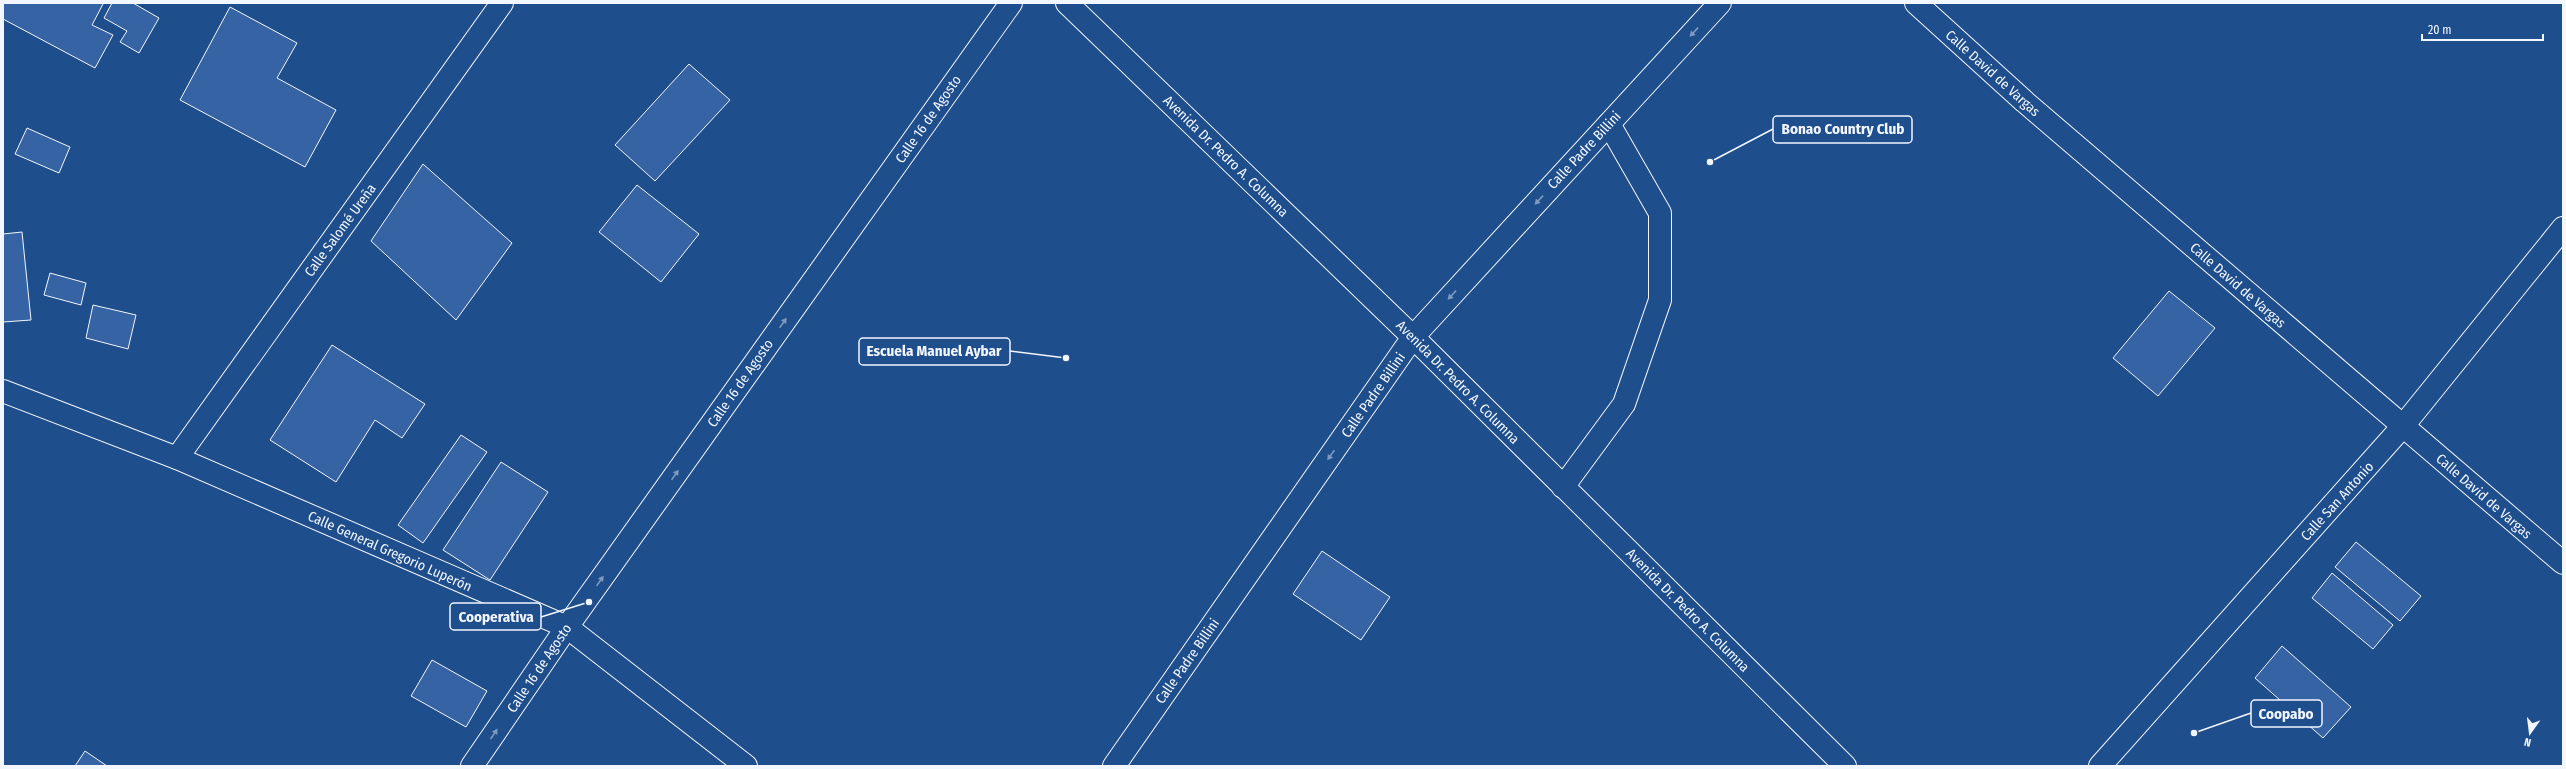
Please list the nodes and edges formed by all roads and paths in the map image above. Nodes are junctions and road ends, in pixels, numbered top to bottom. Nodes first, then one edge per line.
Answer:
1 (502, 3) edge
2 (1011, 3) edge
3 (1067, 3) edge
4 (1720, 3) edge
5 (1916, 3) edge
6 (1609, 124) junction
7 (2563, 228) edge
8 (1413, 337) junction
9 (3, 392) edge
10 (2404, 426) junction
11 (177, 458) junction
12 (1563, 487) junction
13 (2563, 563) edge
14 (567, 627) junction
15 (472, 766) edge
16 (746, 766) edge
17 (1114, 766) edge
18 (1844, 766) edge
19 (2100, 766) edge

1 - 11 street, Calle Salomé Ureña
14 -> 2 street, Calle 16 de Agosto
3 - 8 street, Avenida Dr. Pedro A. Columna
4 -> 6 street, Calle Padre Billini
5 - 10 street, Calle David de Vargas
6 -> 8 street, Calle Padre Billini
6 - 12 street
7 - 10 street, Calle San Antonio
8 - 12 street, Avenida Dr. Pedro A. Columna
8 -> 17 street, Calle Padre Billini
9 - 11 street, Calle General Gregorio Luperón
10 - 13 street, Calle David de Vargas
10 - 19 street, Calle San Antonio
11 - 14 street, Calle General Gregorio Luperón
12 - 18 street, Avenida Dr. Pedro A. Columna
15 -> 14 street, Calle 16 de Agosto
14 - 16 street, Calle General Gregorio Luperón

